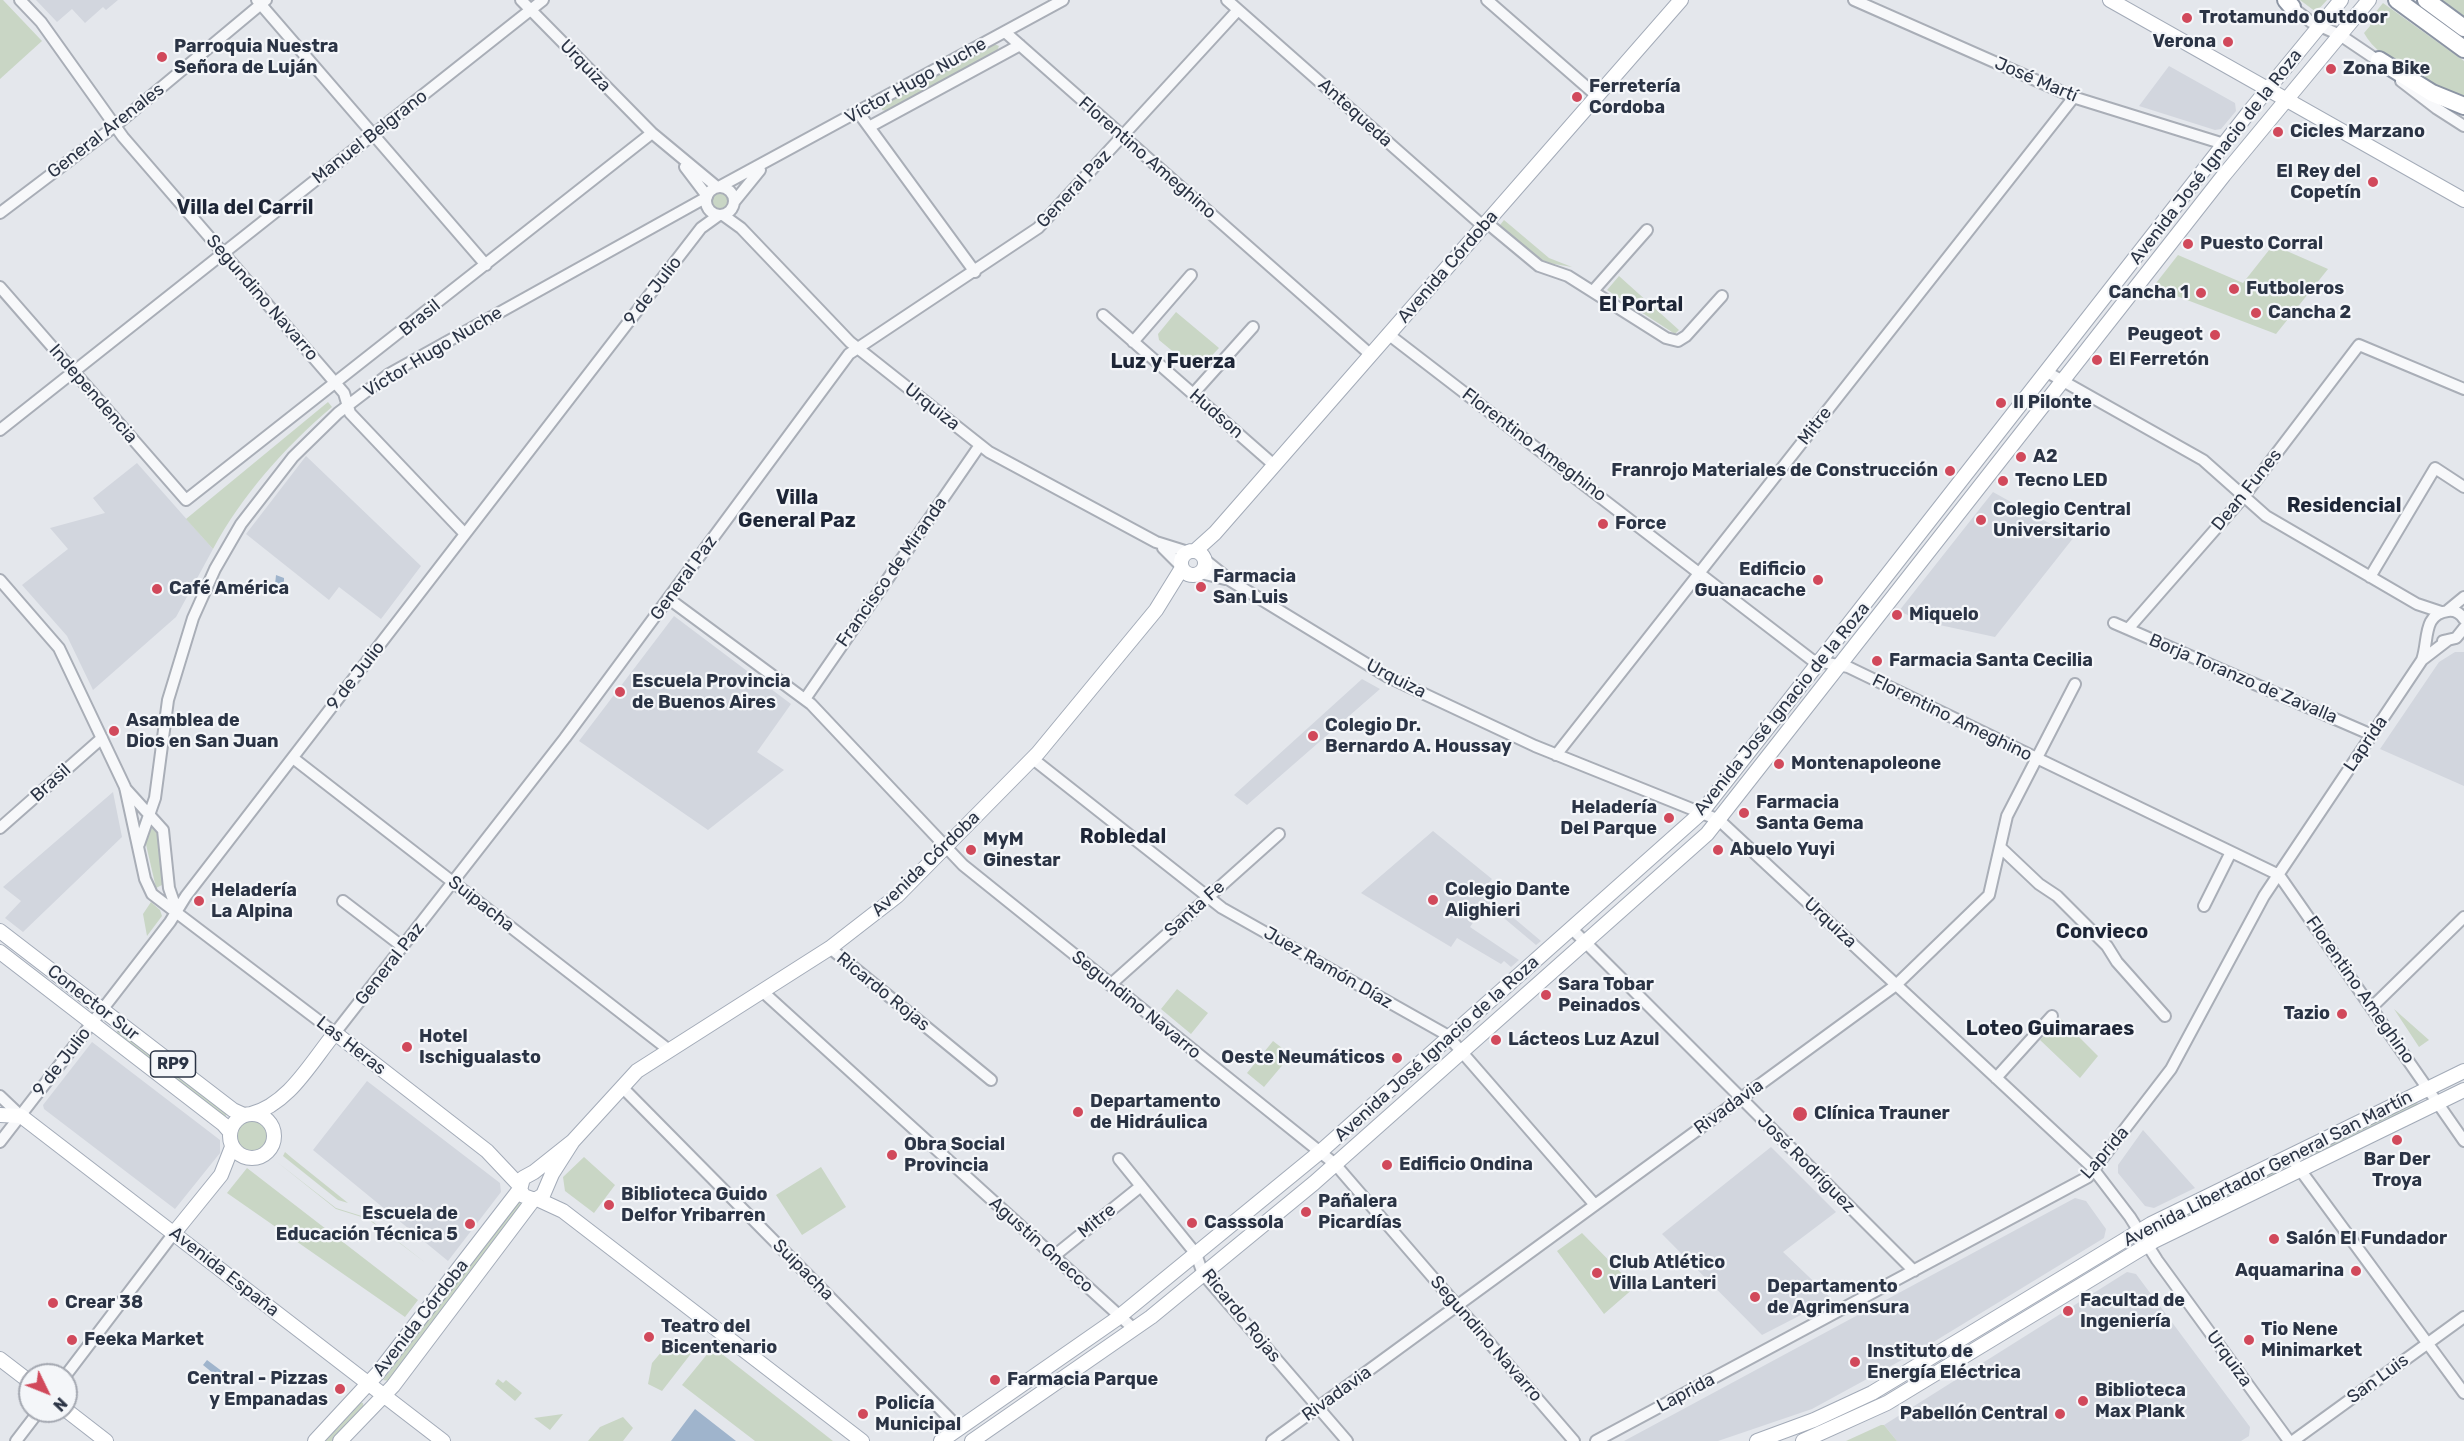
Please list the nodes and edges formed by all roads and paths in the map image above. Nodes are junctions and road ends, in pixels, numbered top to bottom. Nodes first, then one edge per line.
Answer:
1 (20, 0) edge
2 (521, 0) edge
3 (543, 0) edge
4 (1063, 0) edge
5 (1227, 0) edge
6 (1487, 0) edge
7 (1680, 0) edge
8 (1854, 0) edge
9 (2110, 0) edge
10 (2342, 0) edge
11 (2369, 0) edge
12 (2426, 0) edge
13 (261, 2) edge
14 (2287, 2) edge
15 (2399, 2) edge
16 (531, 10) junction
17 (1238, 10) junction
18 (2320, 26) junction
19 (2464, 28) edge
20 (1005, 32) junction
21 (2340, 35) junction
22 (1020, 45) junction
23 (2464, 49) edge
24 (2379, 60) junction
25 (2268, 89) junction
26 (1597, 96) junction
27 (2074, 97) junction
28 (2286, 100) junction
29 (2464, 106) edge
30 (858, 112) junction
31 (115, 126) junction
32 (2464, 126) edge
33 (869, 127) junction
34 (652, 133) junction
35 (373, 135) junction
36 (1123, 136) junction
37 (2224, 144) junction
38 (676, 155) junction
39 (769, 161) junction
40 (718, 187) junction
41 (707, 196) junction
42 (2464, 200) edge
43 (734, 204) junction
44 (0, 213) edge
45 (721, 215) junction
46 (1485, 224) junction
47 (741, 228) junction
48 (1647, 230) dead end
49 (223, 253) junction
50 (486, 265) junction
51 (975, 272) junction
52 (1191, 275) dead end
53 (0, 287) edge
54 (1593, 291) junction
55 (1722, 297) dead end
56 (1103, 315) dead end
57 (1253, 327) dead end
58 (1388, 334) junction
59 (1133, 342) junction
60 (858, 348) junction
61 (1371, 355) junction
62 (74, 372) junction
63 (2047, 372) junction
64 (2063, 381) junction
65 (336, 384) junction
66 (2464, 389) edge
67 (1193, 394) junction
68 (348, 405) junction
69 (0, 430) edge
70 (980, 445) junction
71 (1274, 465) junction
72 (2464, 487) edge
73 (2244, 497) junction
74 (186, 500) joint
75 (465, 534) junction
76 (1156, 542) junction
77 (1198, 555) junction
78 (1189, 571) junction
79 (1700, 572) junction
80 (2370, 577) junction
81 (0, 580) edge
82 (1231, 581) junction
83 (2464, 597) edge
84 (669, 599) junction
85 (2415, 603) junction
86 (2464, 605) edge
87 (2444, 612) junction
88 (2464, 621) edge
89 (2114, 623) dead end
90 (2128, 629) junction
91 (2428, 629) junction
92 (2455, 640) edge
93 (2422, 660) junction
94 (1820, 662) junction
95 (1839, 666) junction
96 (2075, 684) dead end
97 (805, 699) junction
98 (2372, 735) junction
99 (102, 738) junction
100 (1556, 755) junction
101 (292, 758) junction
102 (1033, 759) junction
103 (2037, 759) junction
104 (125, 787) junction
105 (1701, 813) junction
106 (149, 814) junction
107 (1718, 820) junction
108 (0, 828) edge
109 (1279, 834) dead end
110 (140, 847) junction
111 (946, 847) junction
112 (2001, 848) junction
113 (2231, 852) junction
114 (2278, 875) junction
115 (1654, 881) junction
116 (453, 882) junction
117 (1208, 897) junction
118 (343, 901) dead end
119 (2204, 906) dead end
120 (177, 911) junction
121 (2464, 917) edge
122 (1572, 929) junction
123 (0, 931) edge
124 (1585, 942) junction
125 (403, 947) junction
126 (830, 948) junction
127 (0, 952) edge
128 (1896, 984) junction
129 (1110, 985) junction
130 (762, 991) junction
131 (2372, 1007) junction
132 (103, 1010) junction
133 (2052, 1016) dead end
134 (2165, 1016) dead end
135 (92, 1023) junction
136 (335, 1033) junction
137 (1450, 1038) junction
138 (669, 1050) junction
139 (1462, 1052) junction
140 (2464, 1071) edge
141 (1996, 1078) junction
142 (991, 1080) dead end
143 (622, 1087) junction
144 (2429, 1089) junction
145 (2464, 1090) edge
146 (0, 1096) edge
147 (282, 1097) junction
148 (1408, 1099) junction
149 (1741, 1099) junction
150 (1379, 1101) junction
151 (2437, 1103) junction
152 (0, 1115) edge
153 (248, 1115) junction
154 (21, 1116) junction
155 (273, 1128) junction
156 (230, 1132) junction
157 (573, 1141) junction
158 (2464, 1141) edge
159 (0, 1142) edge
160 (232, 1147) junction
161 (1320, 1152) junction
162 (2290, 1156) junction
163 (252, 1159) junction
164 (1119, 1159) dead end
165 (1335, 1164) junction
166 (2094, 1170) junction
167 (2300, 1170) junction
168 (533, 1173) junction
169 (221, 1175) junction
170 (546, 1185) junction
171 (1141, 1186) junction
172 (520, 1187) junction
173 (536, 1199) junction
174 (1596, 1205) junction
175 (2139, 1232) junction
176 (174, 1233) junction
177 (2147, 1245) junction
178 (1196, 1254) junction
179 (1054, 1256) junction
180 (1914, 1271) junction
181 (1203, 1274) junction
182 (1458, 1306) junction
183 (1120, 1316) junction
184 (1151, 1317) junction
185 (2464, 1317) edge
186 (1134, 1329) junction
187 (2428, 1343) junction
188 (0, 1359) edge
189 (75, 1363) edge
190 (18, 1373) edge
191 (369, 1384) junction
192 (2464, 1393) edge
193 (384, 1395) junction
194 (1318, 1407) junction
195 (78, 1419) edge
196 (30, 1423) edge
197 (959, 1428) junction
198 (16, 1441) edge
199 (106, 1441) edge
200 (315, 1441) edge
201 (340, 1441) edge
202 (444, 1441) edge
203 (862, 1441) edge
204 (941, 1441) edge
205 (972, 1441) edge
206 (1272, 1441) edge
207 (1347, 1441) edge
208 (1574, 1441) edge
209 (1596, 1441) edge
210 (1757, 1441) edge
211 (1803, 1441) edge
212 (2291, 1441) edge

1 - 31 street, Segundino Navarro
2 - 16 street, Urquiza
3 - 16 street, Manuel Belgrano
4 - 20 street, Víctor Hugo Nuche
5 - 17 street, Antequeda
6 - 26 street
7 - 26 main road, Avenida Córdoba
8 - 27 street, José Martí
9 - 25 main road
10 - 18 main road, Avenida José Ignacio de la Roza
11 - 21 main road, Avenida José Ignacio de la Roza
12 - 19 highway
13 - 31 street, General Arenales
13 - 35 street
14 - 18 street
15 - 23 highway
16 - 34 street, Urquiza
16 - 35 street, Manuel Belgrano
17 - 36 street, General Paz
17 - 46 street, Antequeda
18 - 21 street
18 - 25 main road, Avenida José Ignacio de la Roza
20 - 22 street, Florentino Ameghino
20 - 30 street, Víctor Hugo Nuche
21 - 24 street
21 - 28 main road, Avenida José Ignacio de la Roza
22 - 33 street, Víctor Hugo Nuche
22 - 36 street, Florentino Ameghino
24 - 29 highway
24 - 32 street
25 - 28 main road
25 - 37 main road, Avenida José Ignacio de la Roza
26 - 46 main road, Avenida Córdoba
27 - 37 street, José Martí
27 - 79 street, Mitre
28 - 42 main road
28 - 64 main road, Avenida José Ignacio de la Roza
30 - 33 street
30 - 39 street, Víctor Hugo Nuche
31 - 44 street, General Arenales
31 - 49 street, Segundino Navarro
33 - 51 street
34 - 38 street, Urquiza
34 - 50 street, Brasil
35 - 49 street, Manuel Belgrano
35 - 50 street
36 - 51 street, General Paz
36 - 61 street, Florentino Ameghino
37 - 63 main road, Avenida José Ignacio de la Roza
38 - 40 street, Urquiza
38 - 41 street, Urquiza
39 - 40 street, Víctor Hugo Nuche
39 - 43 street, Víctor Hugo Nuche
40 - 41 street
40 - 43 street
41 - 45 street
41 - 68 street, Víctor Hugo Nuche
43 - 45 street
43 - 47 street, Urquiza
45 - 47 street, Urquiza
45 - 75 street, 9 de Julio
46 - 54 street, Antequeda
46 - 58 main road, Avenida Córdoba
47 - 60 street, Urquiza
48 - 54 street
49 - 62 street, Manuel Belgrano
49 - 65 street, Segundino Navarro
50 - 65 street, Brasil
51 - 60 street, General Paz
52 - 59 street
53 - 62 street, Independencia
54 - 55 street, Antequeda
56 - 59 street, Hudson
57 - 67 street
58 - 61 main road, Avenida Córdoba
58 - 79 street, Florentino Ameghino
59 - 67 street, Hudson
60 - 70 street, Urquiza
60 - 84 street, General Paz
61 - 71 main road, Avenida Córdoba
62 - 69 street, Manuel Belgrano
62 - 74 street, Independencia
63 - 64 street
63 - 94 main road, Avenida José Ignacio de la Roza
64 - 73 street
64 - 95 main road, Avenida José Ignacio de la Roza
65 - 68 street, Segundino Navarro
65 - 74 street, Brasil
66 - 73 street, Dean Funes
67 - 71 street, Hudson
68 - 75 street, Segundino Navarro
68 - 106 street, Víctor Hugo Nuche
70 - 76 street, Urquiza
70 - 97 street, Francisco de Miranda
71 - 77 main road, Avenida Córdoba
72 - 80 street
73 - 80 street
73 - 90 street, Dean Funes
75 - 101 street, 9 de Julio
76 - 77 street, Urquiza
76 - 78 street, Urquiza
77 - 78 main road
77 - 78 main road
77 - 82 street, Urquiza
78 - 82 street, Urquiza
78 - 102 main road, Avenida Córdoba
79 - 94 street, Florentino Ameghino
79 - 100 street, Mitre
80 - 85 street
81 - 99 street, Las Heras
82 - 100 street, Urquiza
83 - 87 street
84 - 97 street, Segundino Navarro
84 - 116 street, General Paz
85 - 87 street
85 - 91 street
86 - 88 street
87 - 88 street
87 - 91 street
88 - 92 street
89 - 90 street, Borja Toranzo de Zavalla
90 - 98 street, Borja Toranzo de Zavalla
91 - 92 street
91 - 93 street, Laprida
92 - 93 street, Laprida
93 - 98 street, Laprida
94 - 95 street, Florentino Ameghino
94 - 105 main road, Avenida José Ignacio de la Roza
95 - 103 street, Florentino Ameghino
95 - 107 main road, Avenida José Ignacio de la Roza
96 - 103 street, Rivadavia
97 - 111 street, Segundino Navarro
98 - 114 street, Laprida
99 - 104 street, Las Heras
99 - 108 street, Brasil
100 - 105 street, Urquiza
101 - 116 street, Suipacha
101 - 120 street, 9 de Julio
102 - 111 main road, Avenida Córdoba
102 - 117 street, Juez Ramón Díaz
103 - 112 street, Rivadavia
103 - 113 street, Florentino Ameghino
104 - 106 street, Las Heras
104 - 110 street, Las Heras
105 - 107 street, Urquiza
105 - 115 main road
105 - 122 main road, Avenida José Ignacio de la Roza
106 - 110 street, Víctor Hugo Nuche
106 - 120 street, Las Heras
107 - 115 main road, Avenida José Ignacio de la Roza
107 - 128 street, Urquiza
109 - 117 street, Santa Fe
110 - 120 street, Las Heras
111 - 126 main road, Avenida Córdoba
111 - 129 street, Segundino Navarro
112 - 128 street, Rivadavia
112 - 134 street
113 - 114 street, Florentino Ameghino
113 - 119 street
114 - 131 street, Florentino Ameghino
114 - 166 street, Laprida
115 - 124 main road, Avenida José Ignacio de la Roza
116 - 125 street, General Paz
116 - 138 street, Suipacha
117 - 129 street, Santa Fe
117 - 137 street, Juez Ramón Díaz
118 - 125 street
120 - 132 street, 9 de Julio
120 - 136 street, Las Heras
121 - 131 street
122 - 124 street, José Rodríguez
122 - 137 main road, Avenida José Ignacio de la Roza
123 - 132 main road, Conector Sur / RP9
124 - 139 main road, Avenida José Ignacio de la Roza
124 - 149 street, José Rodríguez
125 - 136 street, General Paz
126 - 130 main road, Avenida Córdoba
126 - 142 street, Ricardo Rojas
127 - 135 main road, Conector Sur / RP9
128 - 141 street, Urquiza
128 - 149 street, Rivadavia
129 - 161 street, Segundino Navarro
130 - 138 main road, Avenida Córdoba
130 - 179 street, Agustín Gnecco
131 - 144 street, Florentino Ameghino
132 - 135 street, 9 de Julio
132 - 153 main road, Conector Sur / RP9
133 - 141 street
135 - 154 street, 9 de Julio
135 - 156 main road, Conector Sur / RP9
136 - 147 main road, General Paz
136 - 172 main road, Las Heras
137 - 139 street, Juez Ramón Díaz
137 - 148 main road
137 - 150 main road, Avenida José Ignacio de la Roza
138 - 143 main road, Avenida Córdoba
139 - 148 main road, Avenida José Ignacio de la Roza
139 - 174 street, Juez Ramón Díaz
140 - 144 main road, Avenida Libertador General San Martín
141 - 166 street, Urquiza
143 - 157 main road, Avenida Córdoba
143 - 197 street, Suipacha
144 - 151 street, Florentino Ameghino
144 - 162 main road, Avenida Libertador General San Martín
145 - 151 main road, Avenida Libertador General San Martín
146 - 154 street
147 - 153 main road, General Paz
147 - 155 main road, General Paz
148 - 165 main road, Avenida José Ignacio de la Roza
149 - 174 street, Rivadavia
149 - 180 street, José Rodríguez
150 - 161 main road, Avenida José Ignacio de la Roza
150 - 165 main road
151 - 158 street, Florentino Ameghino
151 - 167 main road, Avenida Libertador General San Martín
152 - 154 main road
153 - 155 main road, Conector Sur / RP9
153 - 156 main road
154 - 159 street, 9 de Julio
154 - 176 main road, Avenida España
155 - 163 main road
156 - 160 main road
157 - 168 main road, Avenida Córdoba
157 - 170 main road, Avenida Córdoba
160 - 163 main road
160 - 169 main road
161 - 165 street, Segundino Navarro
161 - 178 main road, Avenida José Ignacio de la Roza
162 - 167 street
162 - 175 main road, Avenida Libertador General San Martín
163 - 169 main road
164 - 171 street, Ricardo Rojas
165 - 181 main road, Avenida José Ignacio de la Roza
165 - 182 street, Segundino Navarro
166 - 175 street, Urquiza
166 - 180 street, Laprida
167 - 177 main road, Avenida Libertador General San Martín
167 - 187 street
168 - 170 main road
168 - 172 main road
169 - 176 main road
170 - 173 main road
171 - 178 street, Ricardo Rojas
171 - 179 street, Mitre
172 - 173 main road
172 - 191 main road, Avenida Córdoba
173 - 193 main road, Avenida Córdoba
173 - 203 main road
174 - 182 street, Rivadavia
175 - 177 street, Urquiza
175 - 210 main road, Avenida Libertador General San Martín
176 - 189 street
176 - 191 main road, Avenida España
177 - 211 main road, Avenida Libertador General San Martín
177 - 212 street, Urquiza
178 - 181 street, Ricardo Rojas
178 - 183 main road, Avenida José Ignacio de la Roza
178 - 184 main road
179 - 183 street, Agustín Gnecco
180 - 209 street, Laprida
181 - 184 main road, Avenida José Ignacio de la Roza
181 - 194 street, Ricardo Rojas
182 - 194 street, Rivadavia
182 - 208 street, Segundino Navarro
183 - 186 street, Agustín Gnecco
183 - 197 main road, Avenida José Ignacio de la Roza
184 - 186 main road, Avenida José Ignacio de la Roza
185 - 187 street, San Luis
186 - 205 main road, Avenida José Ignacio de la Roza
187 - 192 street
187 - 212 street, San Luis
188 - 190 main road
191 - 193 main road, Avenida España
191 - 200 main road, Avenida Córdoba
193 - 201 main road, Avenida Córdoba
193 - 202 main road, Avenida España
194 - 206 street, Rivadavia
194 - 207 street, Ricardo Rojas
195 - 199 main road
196 - 198 street
197 - 204 main road, Avenida José Ignacio de la Roza

